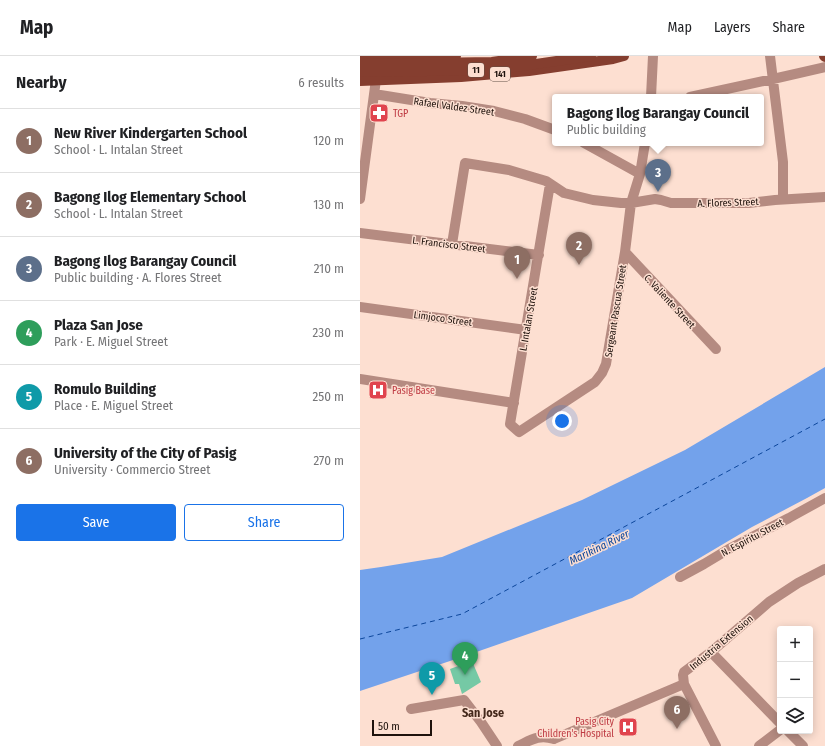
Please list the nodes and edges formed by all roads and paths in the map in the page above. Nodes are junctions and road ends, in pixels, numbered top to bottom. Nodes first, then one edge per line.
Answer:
1 (456, 56) edge
2 (532, 56) edge
3 (591, 56) edge
4 (624, 56) edge
5 (653, 56) edge
6 (770, 56) edge
7 (361, 57) edge
8 (613, 57) edge
9 (380, 58) junction
10 (360, 64) edge
11 (825, 67) edge
12 (360, 73) edge
13 (773, 79) junction
14 (376, 80) junction
15 (360, 81) edge
16 (374, 94) junction
17 (651, 94) edge
18 (704, 94) edge
19 (552, 129) edge
20 (589, 146) edge
21 (645, 146) edge
22 (362, 174) edge
23 (640, 174) junction
24 (550, 184) junction
25 (825, 197) edge
26 (360, 199) edge
27 (783, 199) junction
28 (631, 203) junction
29 (360, 232) edge
30 (452, 244) junction
31 (625, 252) junction
32 (539, 256) junction
33 (360, 307) edge
34 (526, 330) junction
35 (716, 349) dead end
36 (360, 379) edge
37 (514, 403) junction
38 (514, 428) joint
39 (825, 498) edge
40 (825, 569) edge
41 (680, 577) dead end
42 (711, 652) junction
43 (684, 684) junction
44 (411, 709) dead end
45 (777, 720) edge
46 (777, 732) edge
47 (791, 734) edge
48 (556, 742) edge
49 (497, 746) edge
50 (518, 746) edge
51 (716, 746) edge
52 (759, 746) edge
53 (803, 746) edge

1 - 9 main road
2 - 10 main road, 11, bridge
3 - 12 main road, 11, bridge
4 - 8 main road, 141
5 - 17 street
6 - 13 street
7 - 9 main road
8 - 14 main road, 141
9 - 14 street
11 - 13 street
12 - 14 main road, 141
13 - 18 street
13 - 27 street
14 - 15 main road, 141
14 - 16 street
16 - 19 street, Rafael Valdez Street
16 - 22 street
20 - 23 street
21 - 23 street, Sergeant Pascua Street
22 - 26 street
23 - 28 street, Sergeant Pascua Street
24 - 28 street, A. Flores Street
24 - 30 street, A. Flores Street
24 - 32 street, L. Intalan Street
25 - 27 street, A. Flores Street
27 - 28 street, A. Flores Street
28 - 31 street, Sergeant Pascua Street
29 - 30 street, L. Francisco Street
30 - 32 street, L. Francisco Street
31 - 35 street, C. Valiente Street
31 - 38 street, Sergeant Pascua Street
32 - 34 street, L. Intalan Street
33 - 34 street, Limjoco Street
34 - 37 street, L. Intalan Street
36 - 37 street
37 - 38 street, L. Intalan Street
39 - 41 street, N. Espiritu Street
40 - 42 street, Industria Extension
42 - 43 street, Industria Extension
42 - 45 street
43 - 48 street
43 - 51 street
44 - 49 street
46 - 52 street
47 - 53 street
48 - 50 street

